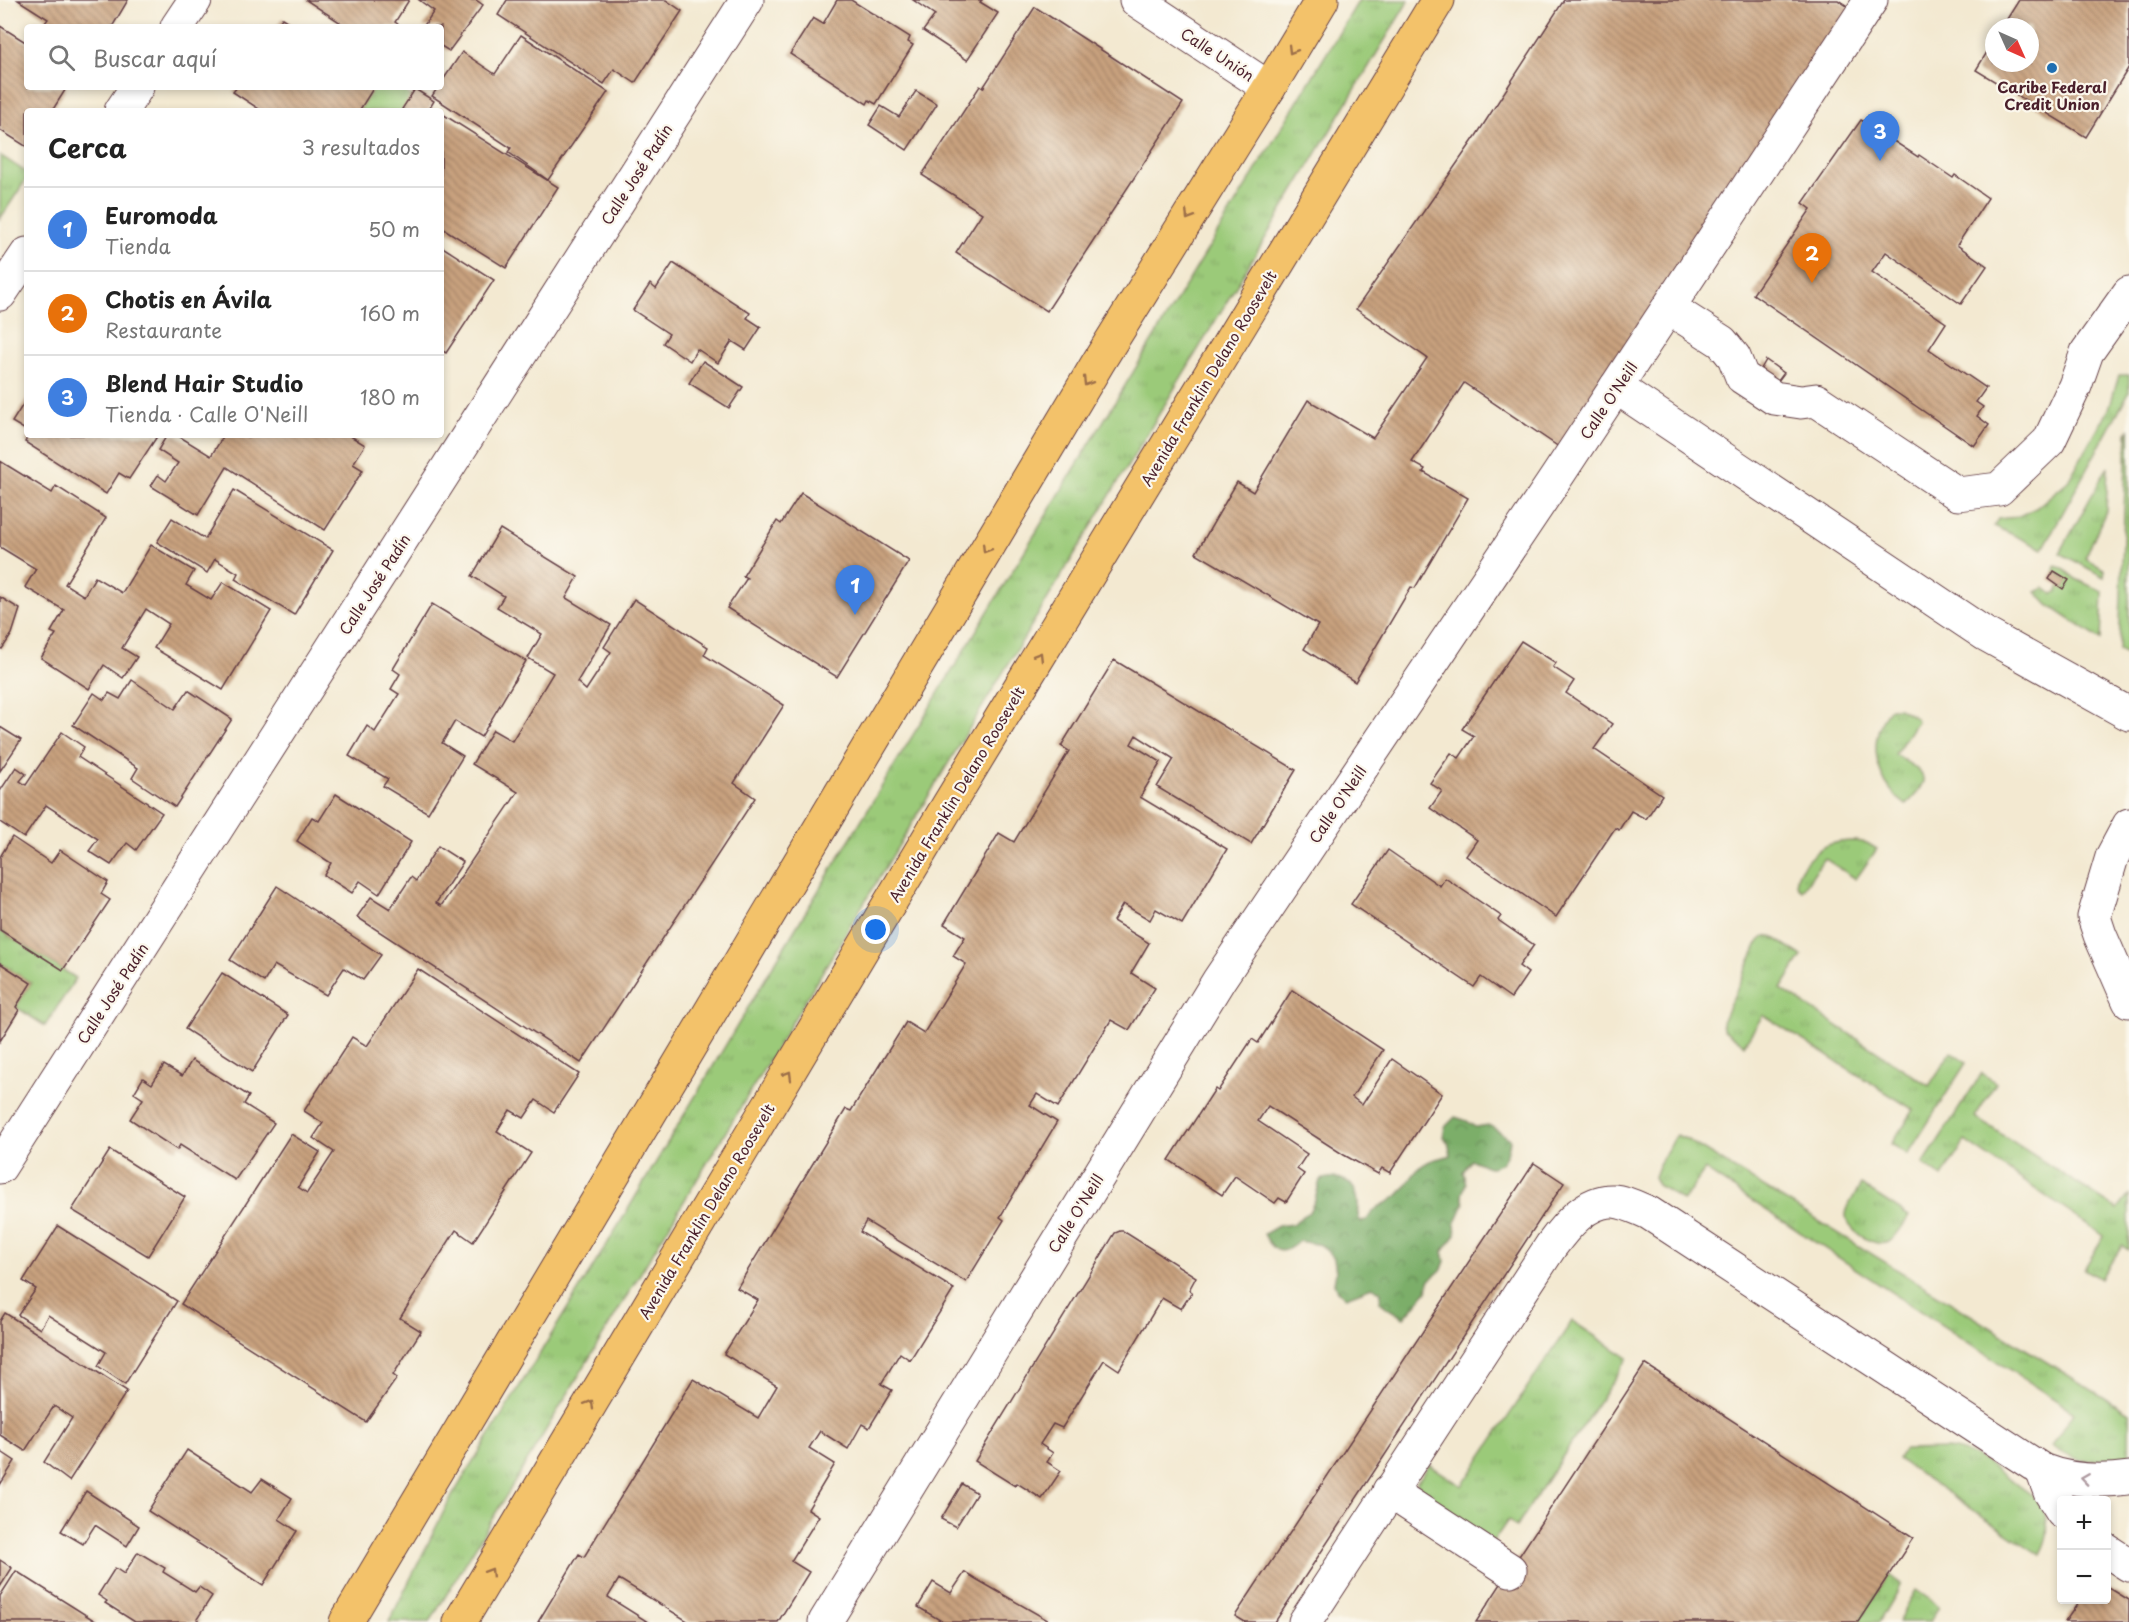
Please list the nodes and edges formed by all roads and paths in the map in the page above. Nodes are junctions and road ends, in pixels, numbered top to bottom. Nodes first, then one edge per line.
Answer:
1 (195, 0) edge
2 (747, 0) edge
3 (1136, 0) edge
4 (1322, 0) edge
5 (1438, 0) edge
6 (1871, 0) edge
7 (179, 24) edge
8 (1269, 88) junction
9 (135, 90) edge
10 (124, 108) edge
11 (24, 258) edge
12 (2129, 293) edge
13 (0, 294) edge
14 (1669, 308) junction
15 (1616, 387) junction
16 (2129, 714) edge
17 (2129, 825) edge
18 (2129, 1001) edge
19 (0, 1167) edge
20 (2042, 1470) junction
21 (2129, 1478) edge
22 (1389, 1491) junction
23 (2057, 1504) edge
24 (2111, 1553) edge
25 (2129, 1565) edge
26 (1510, 1570) dead end
27 (345, 1622) edge
28 (460, 1622) edge
29 (825, 1622) edge
30 (1305, 1622) edge

1 - 7 street
2 - 19 street, Calle José Padín
3 - 8 street, Calle Unión
4 -> 8 main road
28 -> 5 main road, Avenida Franklin Delano Roosevelt
6 - 14 street, Calle O'Neill
8 -> 27 main road
9 - 10 street
11 - 13 street
12 - 14 street
14 - 15 street, Calle O'Neill
15 - 16 street
15 - 29 street, Calle O'Neill
17 - 18 street
21 -> 20 street
20 - 22 street
20 - 23 street
22 - 26 street
22 - 30 street
24 - 25 street

